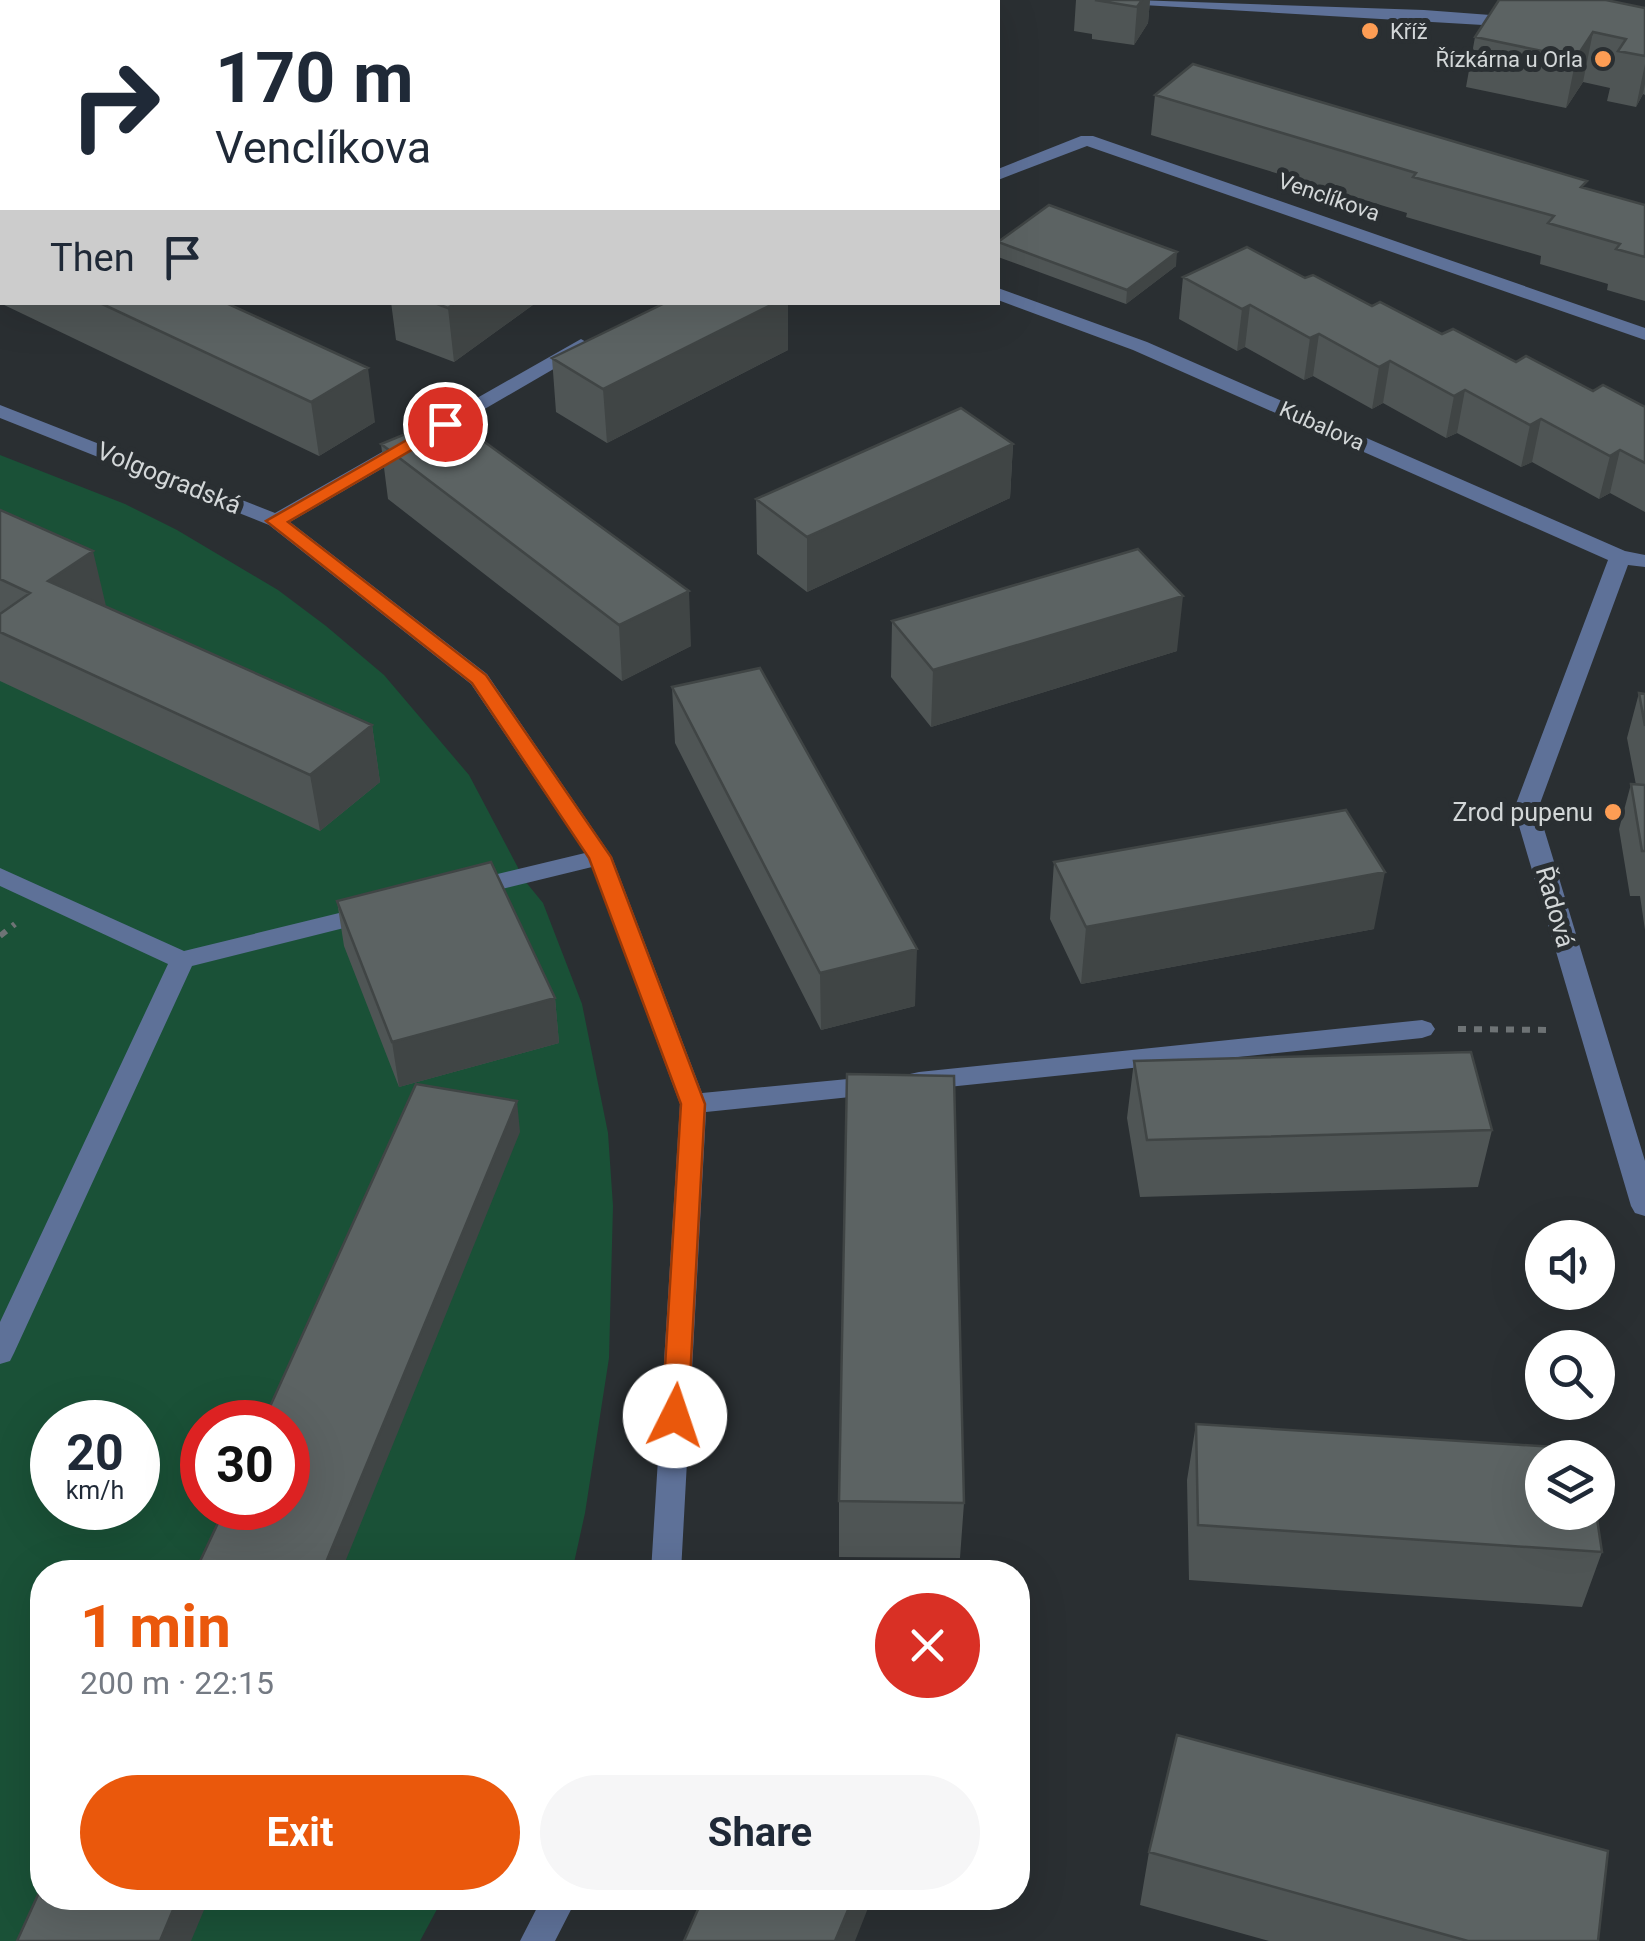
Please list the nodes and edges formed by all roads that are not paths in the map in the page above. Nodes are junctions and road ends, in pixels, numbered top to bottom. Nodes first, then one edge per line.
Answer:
1 (1144, 0) edge
2 (1527, 23) edge
3 (1000, 174) edge
4 (1000, 295) edge
5 (1645, 334) edge
6 (597, 338) edge
7 (0, 411) edge
8 (276, 521) junction
9 (1633, 559) edge
10 (600, 857) junction
11 (0, 876) edge
12 (448, 895) edge
13 (391, 909) edge
14 (182, 960) junction
15 (1422, 1029) road end
16 (693, 1104) junction
17 (1645, 1206) edge
18 (0, 1353) edge
19 (667, 1560) edge
20 (553, 1910) edge
21 (536, 1941) edge

1 - 2 street
3 - 5 street, Venclíkova
4 - 9 street, Kubalova
6 - 8 street
7 - 8 street, Volgogradská
8 - 10 street, Volgogradská
9 - 17 street, Řadová
10 - 12 street
10 - 16 street, Volgogradská
11 - 14 street
13 - 14 street
14 - 18 street
15 - 16 street
16 - 19 street, Volgogradská
20 - 21 street

